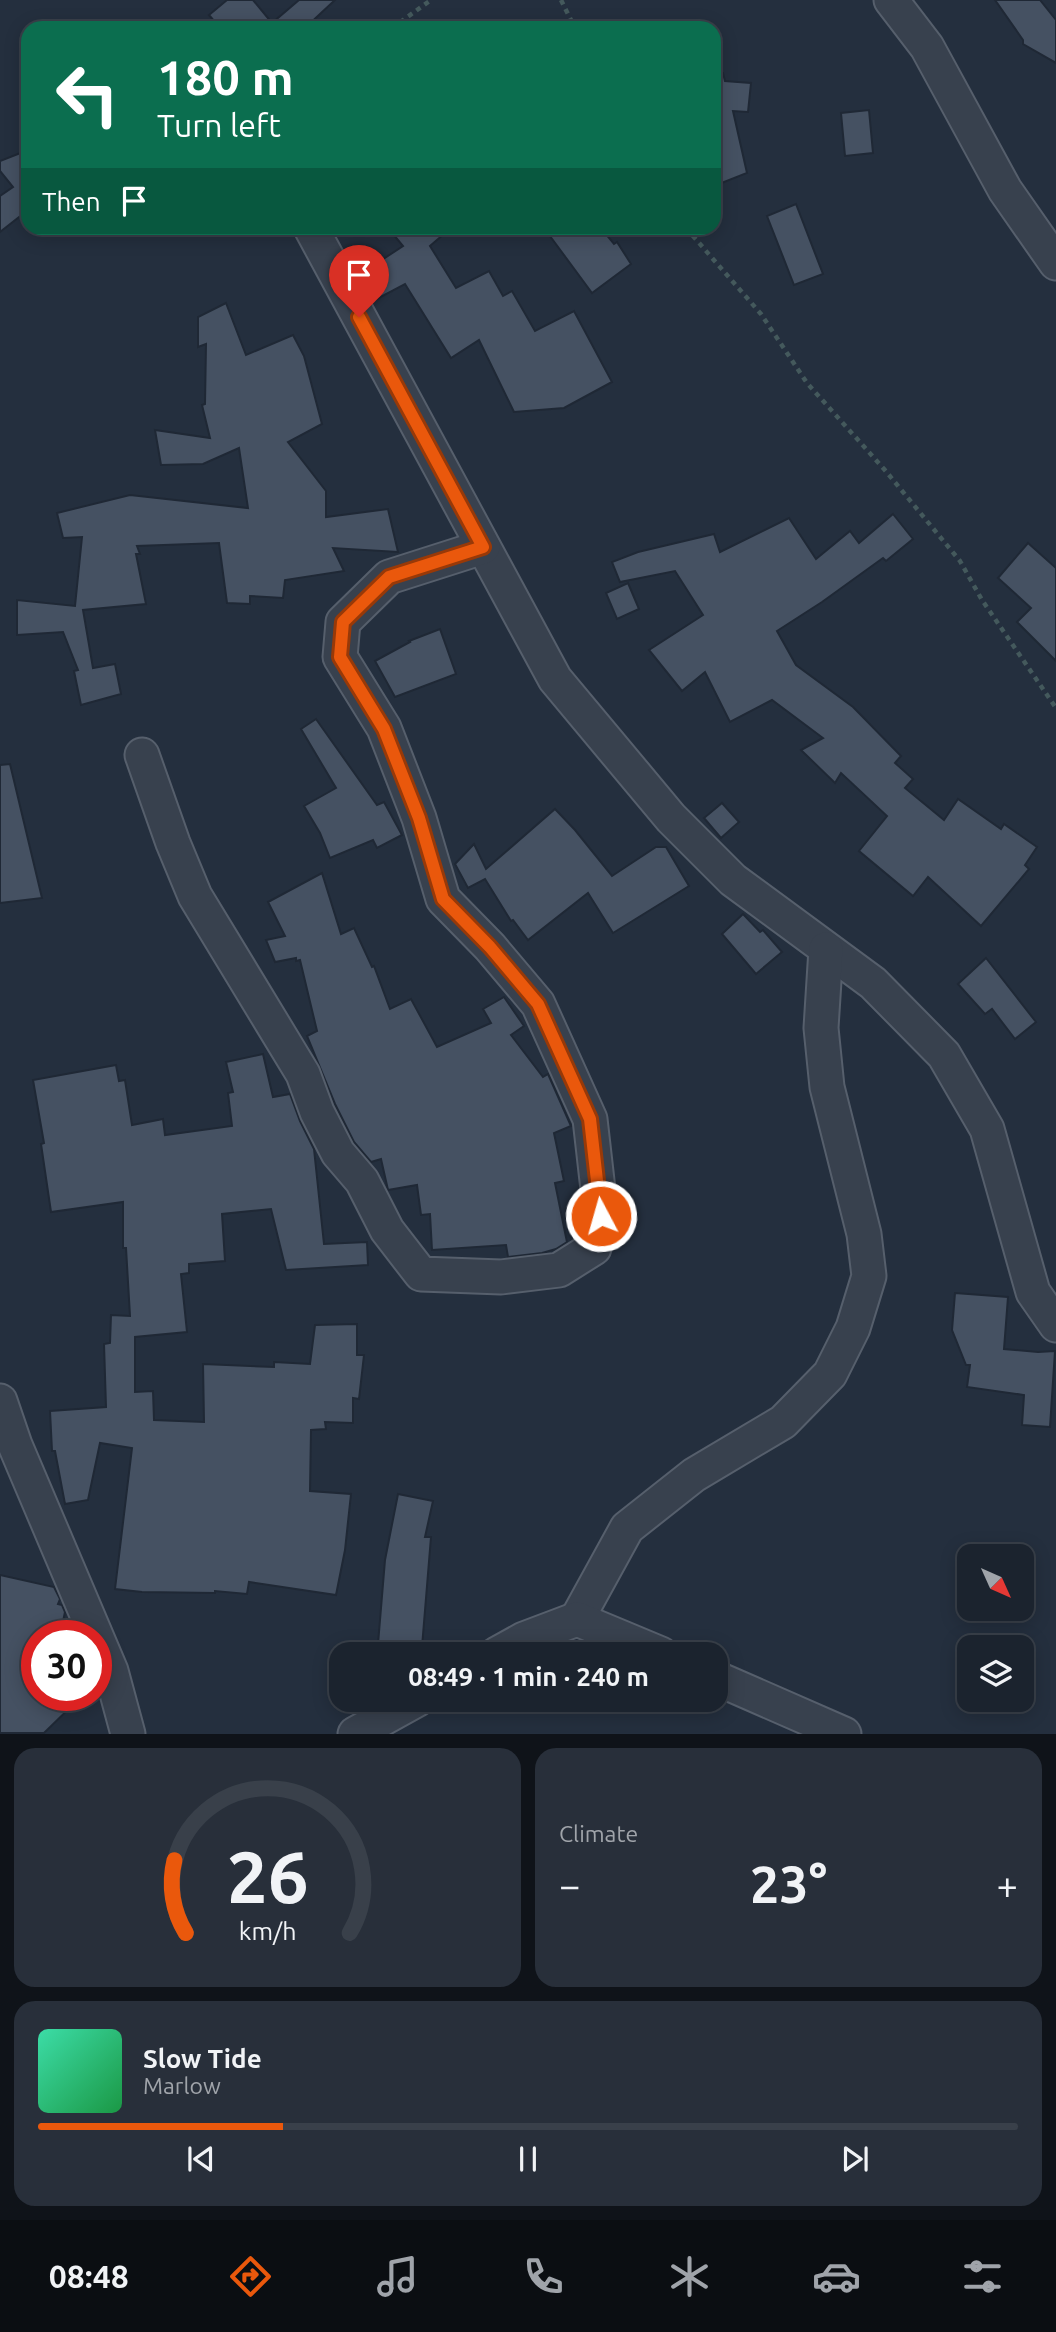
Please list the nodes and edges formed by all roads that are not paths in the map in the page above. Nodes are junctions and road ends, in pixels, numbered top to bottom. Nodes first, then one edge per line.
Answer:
1 (891, 0) edge
2 (315, 235) edge
3 (1056, 262) edge
4 (483, 547) junction
5 (142, 755) dead end
6 (826, 949) junction
7 (1056, 1325) edge
8 (0, 1401) edge
9 (577, 1619) junction
10 (519, 1642) edge
11 (632, 1642) edge
12 (728, 1683) edge
13 (395, 1712) edge
14 (128, 1734) edge
15 (355, 1734) edge
16 (844, 1734) edge

1 - 3 street
2 - 4 street
4 - 5 street
4 - 6 street
6 - 7 street
6 - 9 street
8 - 14 street
9 - 10 street
9 - 11 street
12 - 16 street
13 - 15 street

